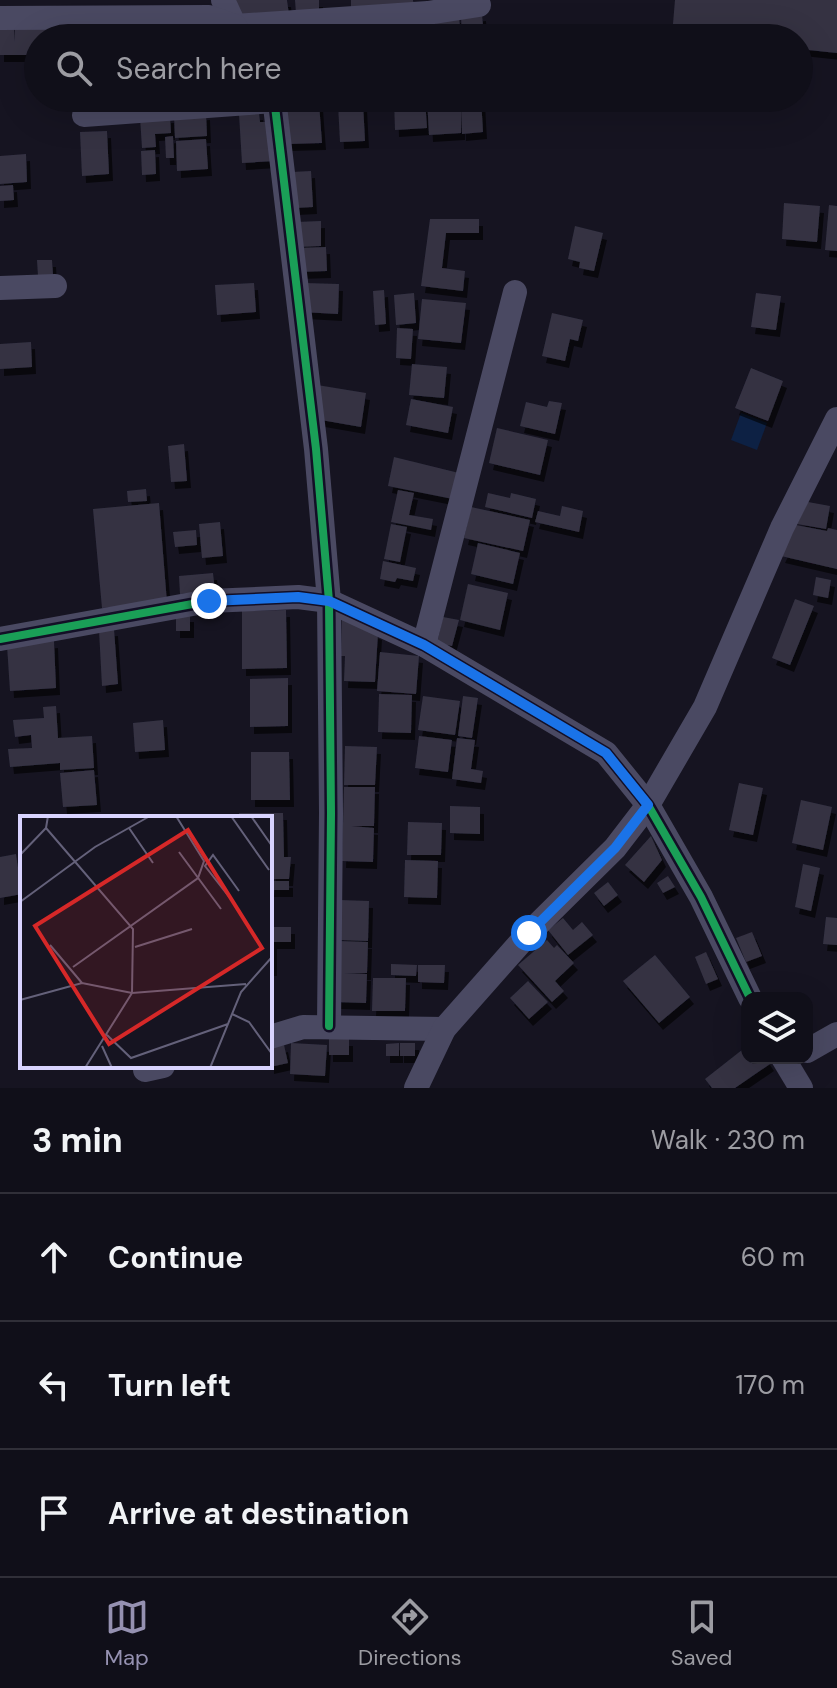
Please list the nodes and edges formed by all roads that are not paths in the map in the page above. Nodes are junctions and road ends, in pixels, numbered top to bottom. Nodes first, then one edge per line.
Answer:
1 (223, 0) edge
2 (479, 5) dead end
3 (0, 18) edge
4 (223, 24) edge
5 (234, 24) edge
6 (318, 24) edge
7 (120, 112) edge
8 (277, 112) edge
9 (84, 115) dead end
10 (55, 286) dead end
11 (0, 288) edge
12 (515, 292) dead end
13 (837, 419) edge
14 (329, 601) junction
15 (0, 639) edge
16 (424, 645) junction
17 (648, 805) junction
18 (747, 992) edge
19 (329, 1026) junction
20 (444, 1029) junction
21 (837, 1034) edge
22 (272, 1036) edge
23 (813, 1048) edge
24 (790, 1064) edge
25 (416, 1088) edge
26 (801, 1088) edge

1 - 5 street
2 - 6 street
3 - 4 street
7 - 9 street
8 - 14 street
10 - 11 street
12 - 16 street
13 - 17 street
14 - 15 street
14 - 16 street
14 - 19 street
16 - 17 street
17 - 18 street
17 - 20 street
19 - 20 street
19 - 22 street
20 - 25 street
21 - 23 street
24 - 26 street

